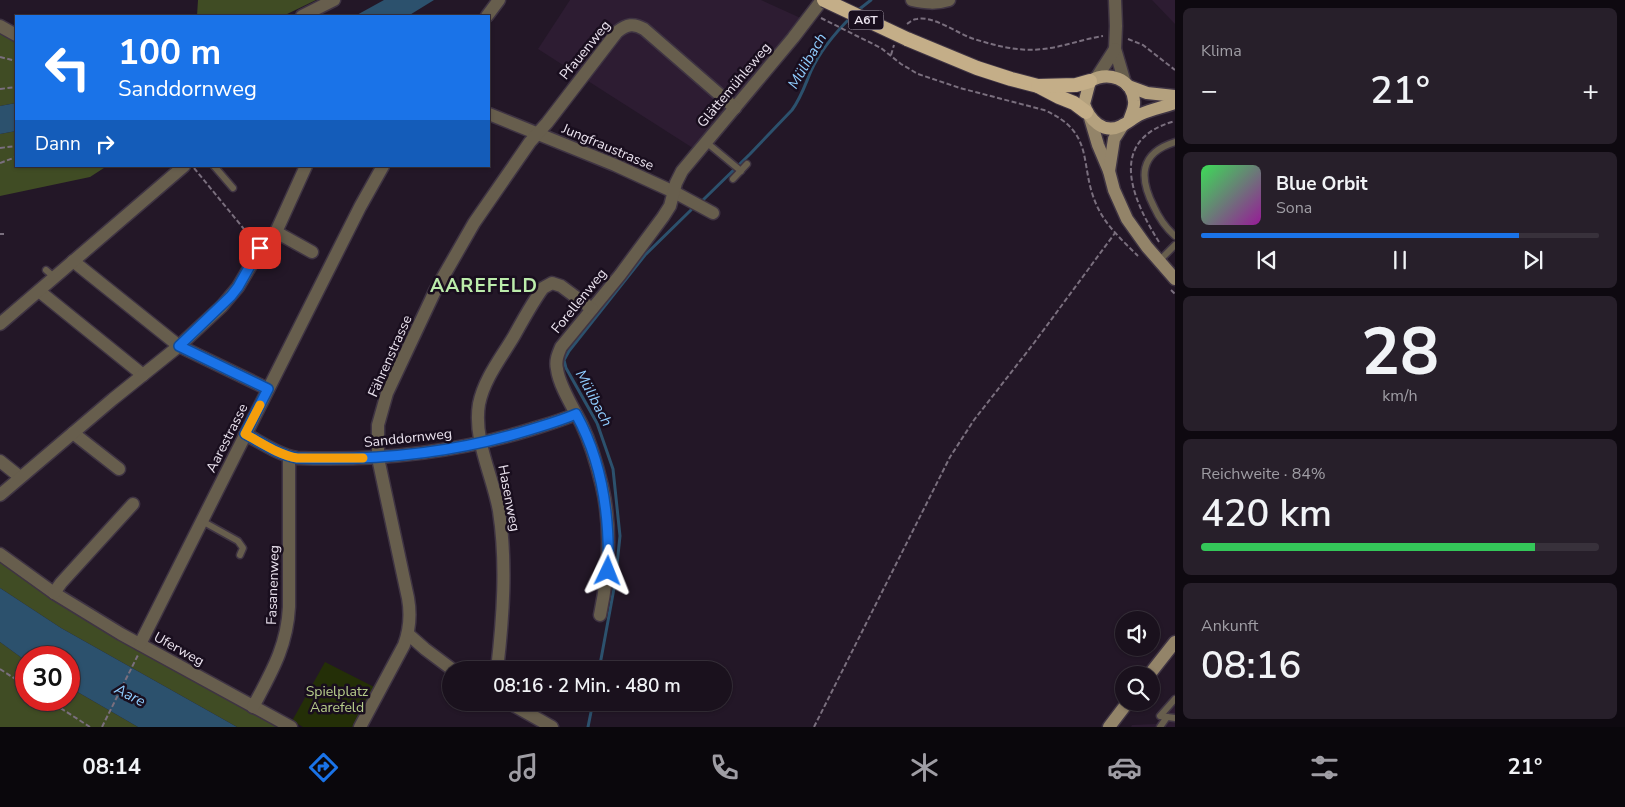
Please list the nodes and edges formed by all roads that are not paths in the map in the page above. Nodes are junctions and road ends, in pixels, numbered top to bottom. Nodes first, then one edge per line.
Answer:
1 (334, 0) edge
2 (499, 0) edge
3 (823, 0) edge
4 (912, 0) edge
5 (949, 0) edge
6 (1115, 0) edge
7 (304, 15) edge
8 (489, 15) edge
9 (0, 26) edge
10 (15, 34) edge
11 (1115, 49) junction
12 (1094, 79) junction
13 (1127, 85) junction
14 (1038, 86) junction
15 (1175, 96) edge
16 (1175, 103) edge
17 (735, 108) junction
18 (490, 114) edge
19 (1088, 115) junction
20 (1126, 123) junction
21 (537, 133) junction
22 (706, 142) junction
23 (1175, 142) edge
24 (747, 164) dead end
25 (183, 167) edge
26 (215, 167) edge
27 (306, 167) edge
28 (382, 167) edge
29 (738, 169) junction
30 (1109, 171) junction
31 (733, 179) dead end
32 (233, 188) dead end
33 (674, 192) junction
34 (713, 213) dead end
35 (1175, 236) edge
36 (1175, 245) edge
37 (260, 248) road end
38 (312, 252) dead end
39 (73, 261) junction
40 (1159, 261) junction
41 (1175, 279) edge
42 (39, 290) junction
43 (592, 309) junction
44 (0, 324) edge
45 (179, 346) junction
46 (143, 375) junction
47 (268, 389) junction
48 (576, 414) junction
49 (74, 432) junction
50 (245, 434) junction
51 (482, 443) junction
52 (289, 457) junction
53 (378, 458) junction
54 (0, 461) edge
55 (118, 469) dead end
56 (20, 477) junction
57 (0, 495) edge
58 (133, 504) dead end
59 (202, 521) junction
60 (0, 554) edge
61 (240, 554) dead end
62 (54, 593) junction
63 (600, 615) dead end
64 (408, 634) junction
65 (1175, 642) edge
66 (140, 647) junction
67 (442, 661) edge
68 (498, 661) edge
69 (1156, 666) edge
70 (1175, 700) edge
71 (253, 707) junction
72 (524, 711) edge
73 (1121, 711) edge
74 (1167, 717) junction
75 (1175, 718) edge
76 (291, 727) edge
77 (360, 727) edge
78 (552, 727) edge
79 (1109, 727) edge
80 (1160, 727) edge

1 - 7 street
2 - 8 street
3 - 14 highway, A6T, bridge
3 - 17 street, Glättemühleweg
4 - 5 street
6 - 11 street
9 - 10 street
11 - 12 street
11 - 13 street
12 - 13 main road
12 - 14 highway, A6T
12 - 19 main road
13 - 15 main road
13 - 20 main road
14 - 19 highway, A6T
16 - 20 main road
17 - 21 street, Pfauenweg
17 - 22 street, Glättemühleweg
18 - 21 street, Jungfraustrasse
19 - 20 main road
19 - 30 main road
20 - 30 main road
21 - 33 street, Jungfraustrasse
21 - 53 street, Fährenstrasse
22 - 29 lane
22 - 33 street, Glättemühleweg
23 - 35 lane
24 - 29 lane
25 - 39 street
26 - 32 lane
27 - 38 street
28 - 47 street, Aarestrasse
29 - 31 lane
30 - 40 main road
33 - 34 street, Jungfraustrasse
33 - 43 street, Forellenweg
36 - 40 lane
37 - 45 street
39 - 42 street
39 - 45 street
40 - 41 main road
42 - 44 street
42 - 46 street
43 - 48 street, Forellenweg
43 - 51 street, Hasenweg
45 - 46 street
45 - 47 street
46 - 49 street
47 - 50 street, Aarestrasse
48 - 51 street, Sanddornweg
48 - 63 street, Forellenweg
49 - 55 street
49 - 56 street
50 - 52 street, Sanddornweg
50 - 59 street, Aarestrasse
51 - 53 street, Sanddornweg
51 - 68 street, Hasenweg
52 - 53 street, Sanddornweg
52 - 71 street, Fasanenweg
53 - 64 street, Fährenstrasse
54 - 56 street
56 - 57 street
58 - 62 street
59 - 61 lane
59 - 66 street, Aarestrasse
60 - 62 street, Uferweg
62 - 66 street, Uferweg
64 - 67 street
64 - 77 street, Fährenstrasse
65 - 69 main road
66 - 71 street, Uferweg
70 - 74 lane
71 - 76 street, Uferweg
72 - 78 street
73 - 79 main road
74 - 75 lane
74 - 80 lane

